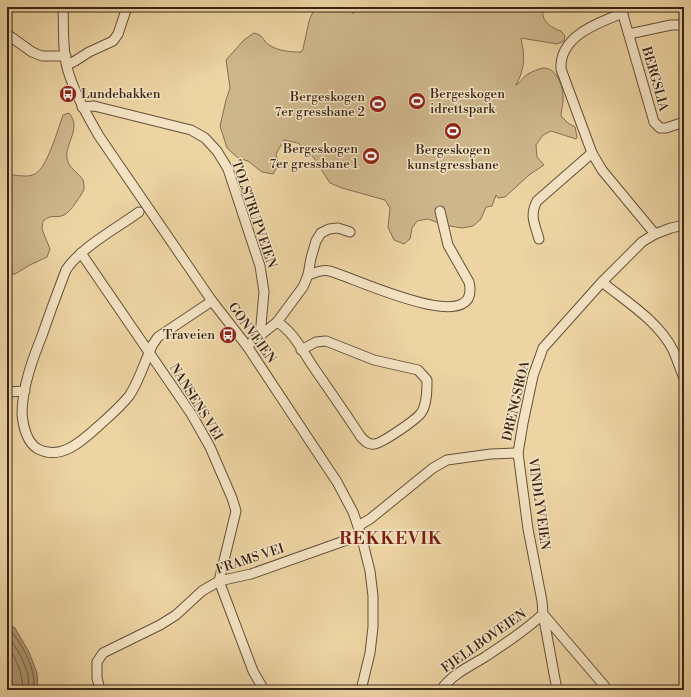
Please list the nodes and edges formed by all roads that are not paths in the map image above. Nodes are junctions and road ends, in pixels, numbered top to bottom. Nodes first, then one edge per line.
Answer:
1 (63, 7) edge
2 (127, 7) edge
3 (622, 10) edge
4 (684, 25) edge
5 (7, 34) edge
6 (629, 34) junction
7 (66, 61) junction
8 (82, 107) junction
9 (684, 122) edge
10 (592, 153) junction
11 (440, 211) dead end
12 (139, 212) dead end
13 (684, 225) edge
14 (350, 232) dead end
15 (656, 234) junction
16 (539, 239) dead end
17 (81, 253) junction
18 (308, 275) junction
19 (602, 282) junction
20 (212, 301) junction
21 (277, 322) junction
22 (260, 336) junction
23 (247, 346) junction
24 (301, 350) junction
25 (149, 353) junction
26 (684, 378) edge
27 (24, 391) junction
28 (7, 392) edge
29 (518, 453) junction
30 (358, 526) junction
31 (361, 535) junction
32 (219, 581) junction
33 (543, 614) junction
34 (100, 690) edge
35 (264, 690) edge
36 (361, 690) edge
37 (441, 690) edge
38 (557, 690) edge
39 (608, 690) edge

1 - 7 street, GONVEIEN
2 - 7 street
3 - 6 street, BERGSLIA
3 - 10 street
4 - 6 street, BERGSLIA
5 - 7 street
6 - 9 street, BERGSLIA
7 - 8 street, GONVEIEN
8 - 20 street, GONVEIEN
8 - 22 street, TOLSTRUPVEIEN
10 - 15 street
10 - 16 street
11 - 18 street
12 - 17 street
13 - 15 street, DRENGSROA
14 - 18 street
15 - 19 street, DRENGSROA
17 - 25 street, NANSENS VEI
17 - 27 street
18 - 21 street
19 - 26 street
19 - 29 street, DRENGSROA
20 - 23 street, GONVEIEN
20 - 25 street
21 - 22 street
21 - 24 street
22 - 23 street
23 - 30 street, GONVEIEN
24 - 24 street
25 - 27 street
25 - 32 street, NANSENS VEI
27 - 28 street
29 - 30 street, VINDLYVEIEN
29 - 33 street, VINDLYVEIEN
30 - 31 street, GONVEIEN
31 - 32 street, FRAMS VEI
31 - 36 street, GONVEIEN
32 - 34 street, FRAMS VEI
32 - 35 street
33 - 37 street, FJELLBOVEIEN
33 - 38 street, VINDLYVEIEN
33 - 39 street

